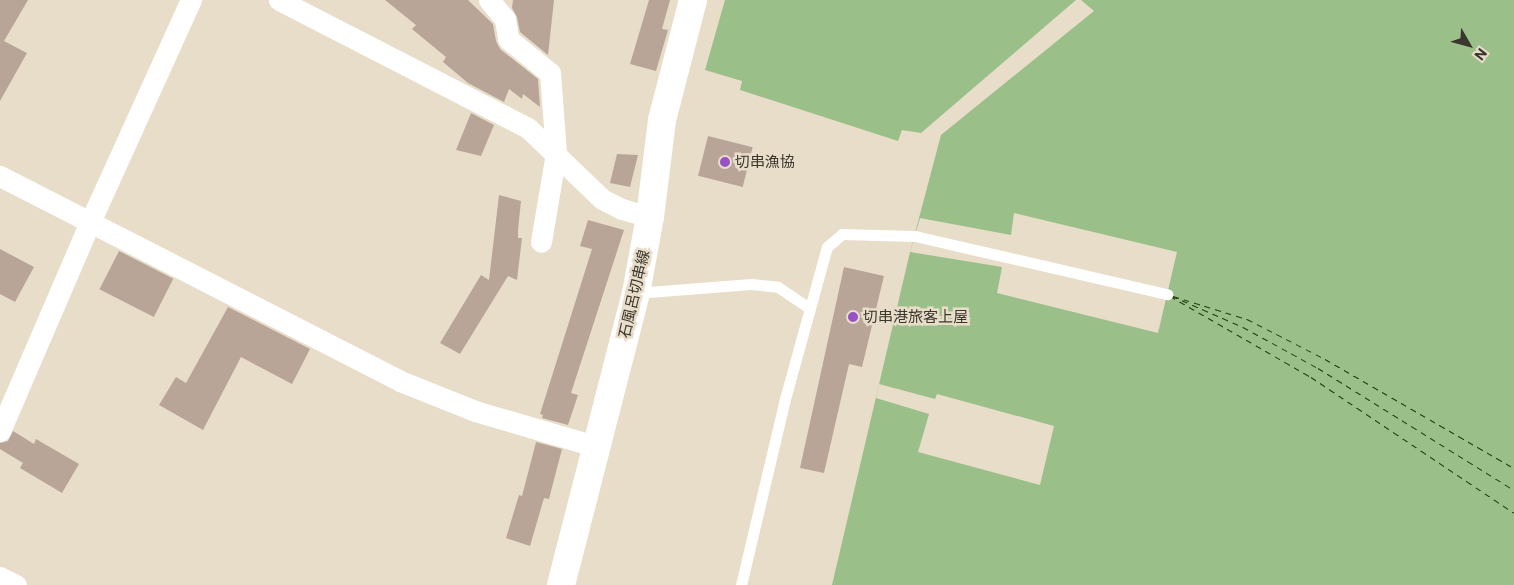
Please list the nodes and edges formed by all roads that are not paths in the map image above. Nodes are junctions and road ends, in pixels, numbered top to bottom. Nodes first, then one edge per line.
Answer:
1 (191, 0) edge
2 (279, 0) edge
3 (489, 0) edge
4 (693, 0) edge
5 (556, 153) junction
6 (0, 176) edge
7 (650, 217) junction
8 (91, 220) junction
9 (541, 242) dead end
10 (636, 293) junction
11 (1167, 294) dead end
12 (810, 308) junction
13 (0, 431) edge
14 (595, 446) junction
15 (0, 577) edge
16 (16, 585) edge
17 (561, 585) edge
18 (741, 585) edge

1 - 8 street
2 - 5 street
3 - 5 street
4 - 7 main road, 石風呂切串線
5 - 7 street
5 - 9 street
6 - 8 street
7 - 10 main road, 石風呂切串線
8 - 13 street
8 - 14 street
10 - 12 lane
10 - 14 main road, 石風呂切串線
11 - 12 lane
12 - 18 lane
14 - 17 main road, 石風呂切串線
15 - 16 street

